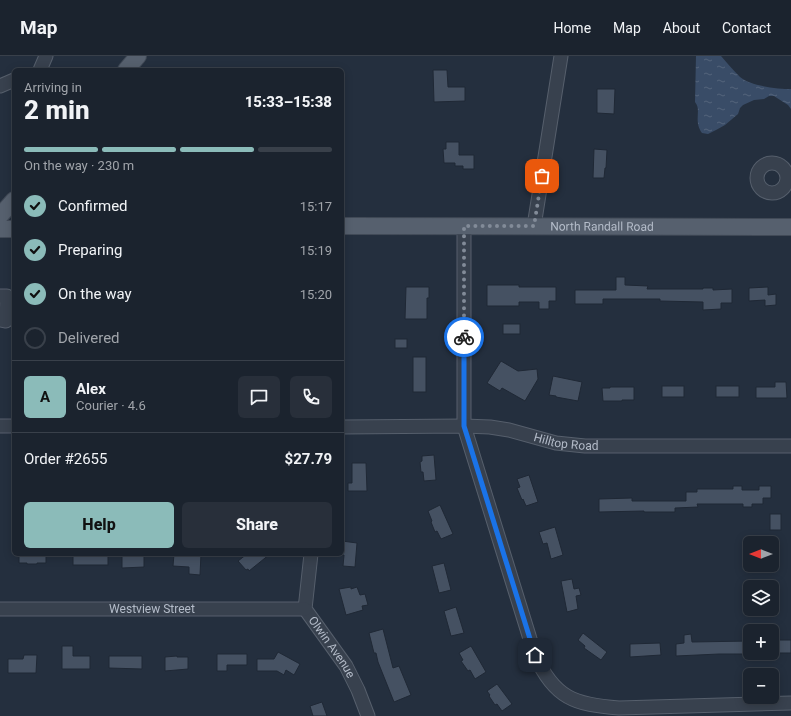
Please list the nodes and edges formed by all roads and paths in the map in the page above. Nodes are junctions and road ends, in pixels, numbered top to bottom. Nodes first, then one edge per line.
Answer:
1 (46, 56) edge
2 (138, 56) edge
3 (561, 56) edge
4 (41, 68) edge
5 (128, 68) edge
6 (12, 81) edge
7 (0, 86) edge
8 (774, 194) dead end
9 (791, 194) edge
10 (12, 202) edge
11 (0, 216) edge
12 (344, 226) edge
13 (464, 226) junction
14 (534, 226) junction
15 (791, 227) edge
16 (0, 229) edge
17 (12, 229) edge
18 (0, 296) edge
19 (0, 320) edge
20 (0, 426) edge
21 (12, 426) edge
22 (464, 426) junction
23 (344, 427) edge
24 (791, 446) edge
25 (311, 556) edge
26 (0, 609) edge
27 (305, 610) junction
28 (791, 704) edge
29 (368, 716) edge

1 - 4 street
2 - 5 main road
3 - 14 street
6 - 7 street
8 - 9 street
10 - 11 main road
12 - 13 main road, North Randall Road
13 - 14 main road, North Randall Road
13 - 22 street
14 - 15 main road, North Randall Road
16 - 17 main road
18 - 19 street
20 - 21 street
22 - 23 street, Hilltop Road
22 - 24 street, Hilltop Road
22 - 28 street
25 - 27 street, Olwin Avenue
26 - 27 street, Westview Street
27 - 29 street, Olwin Avenue

